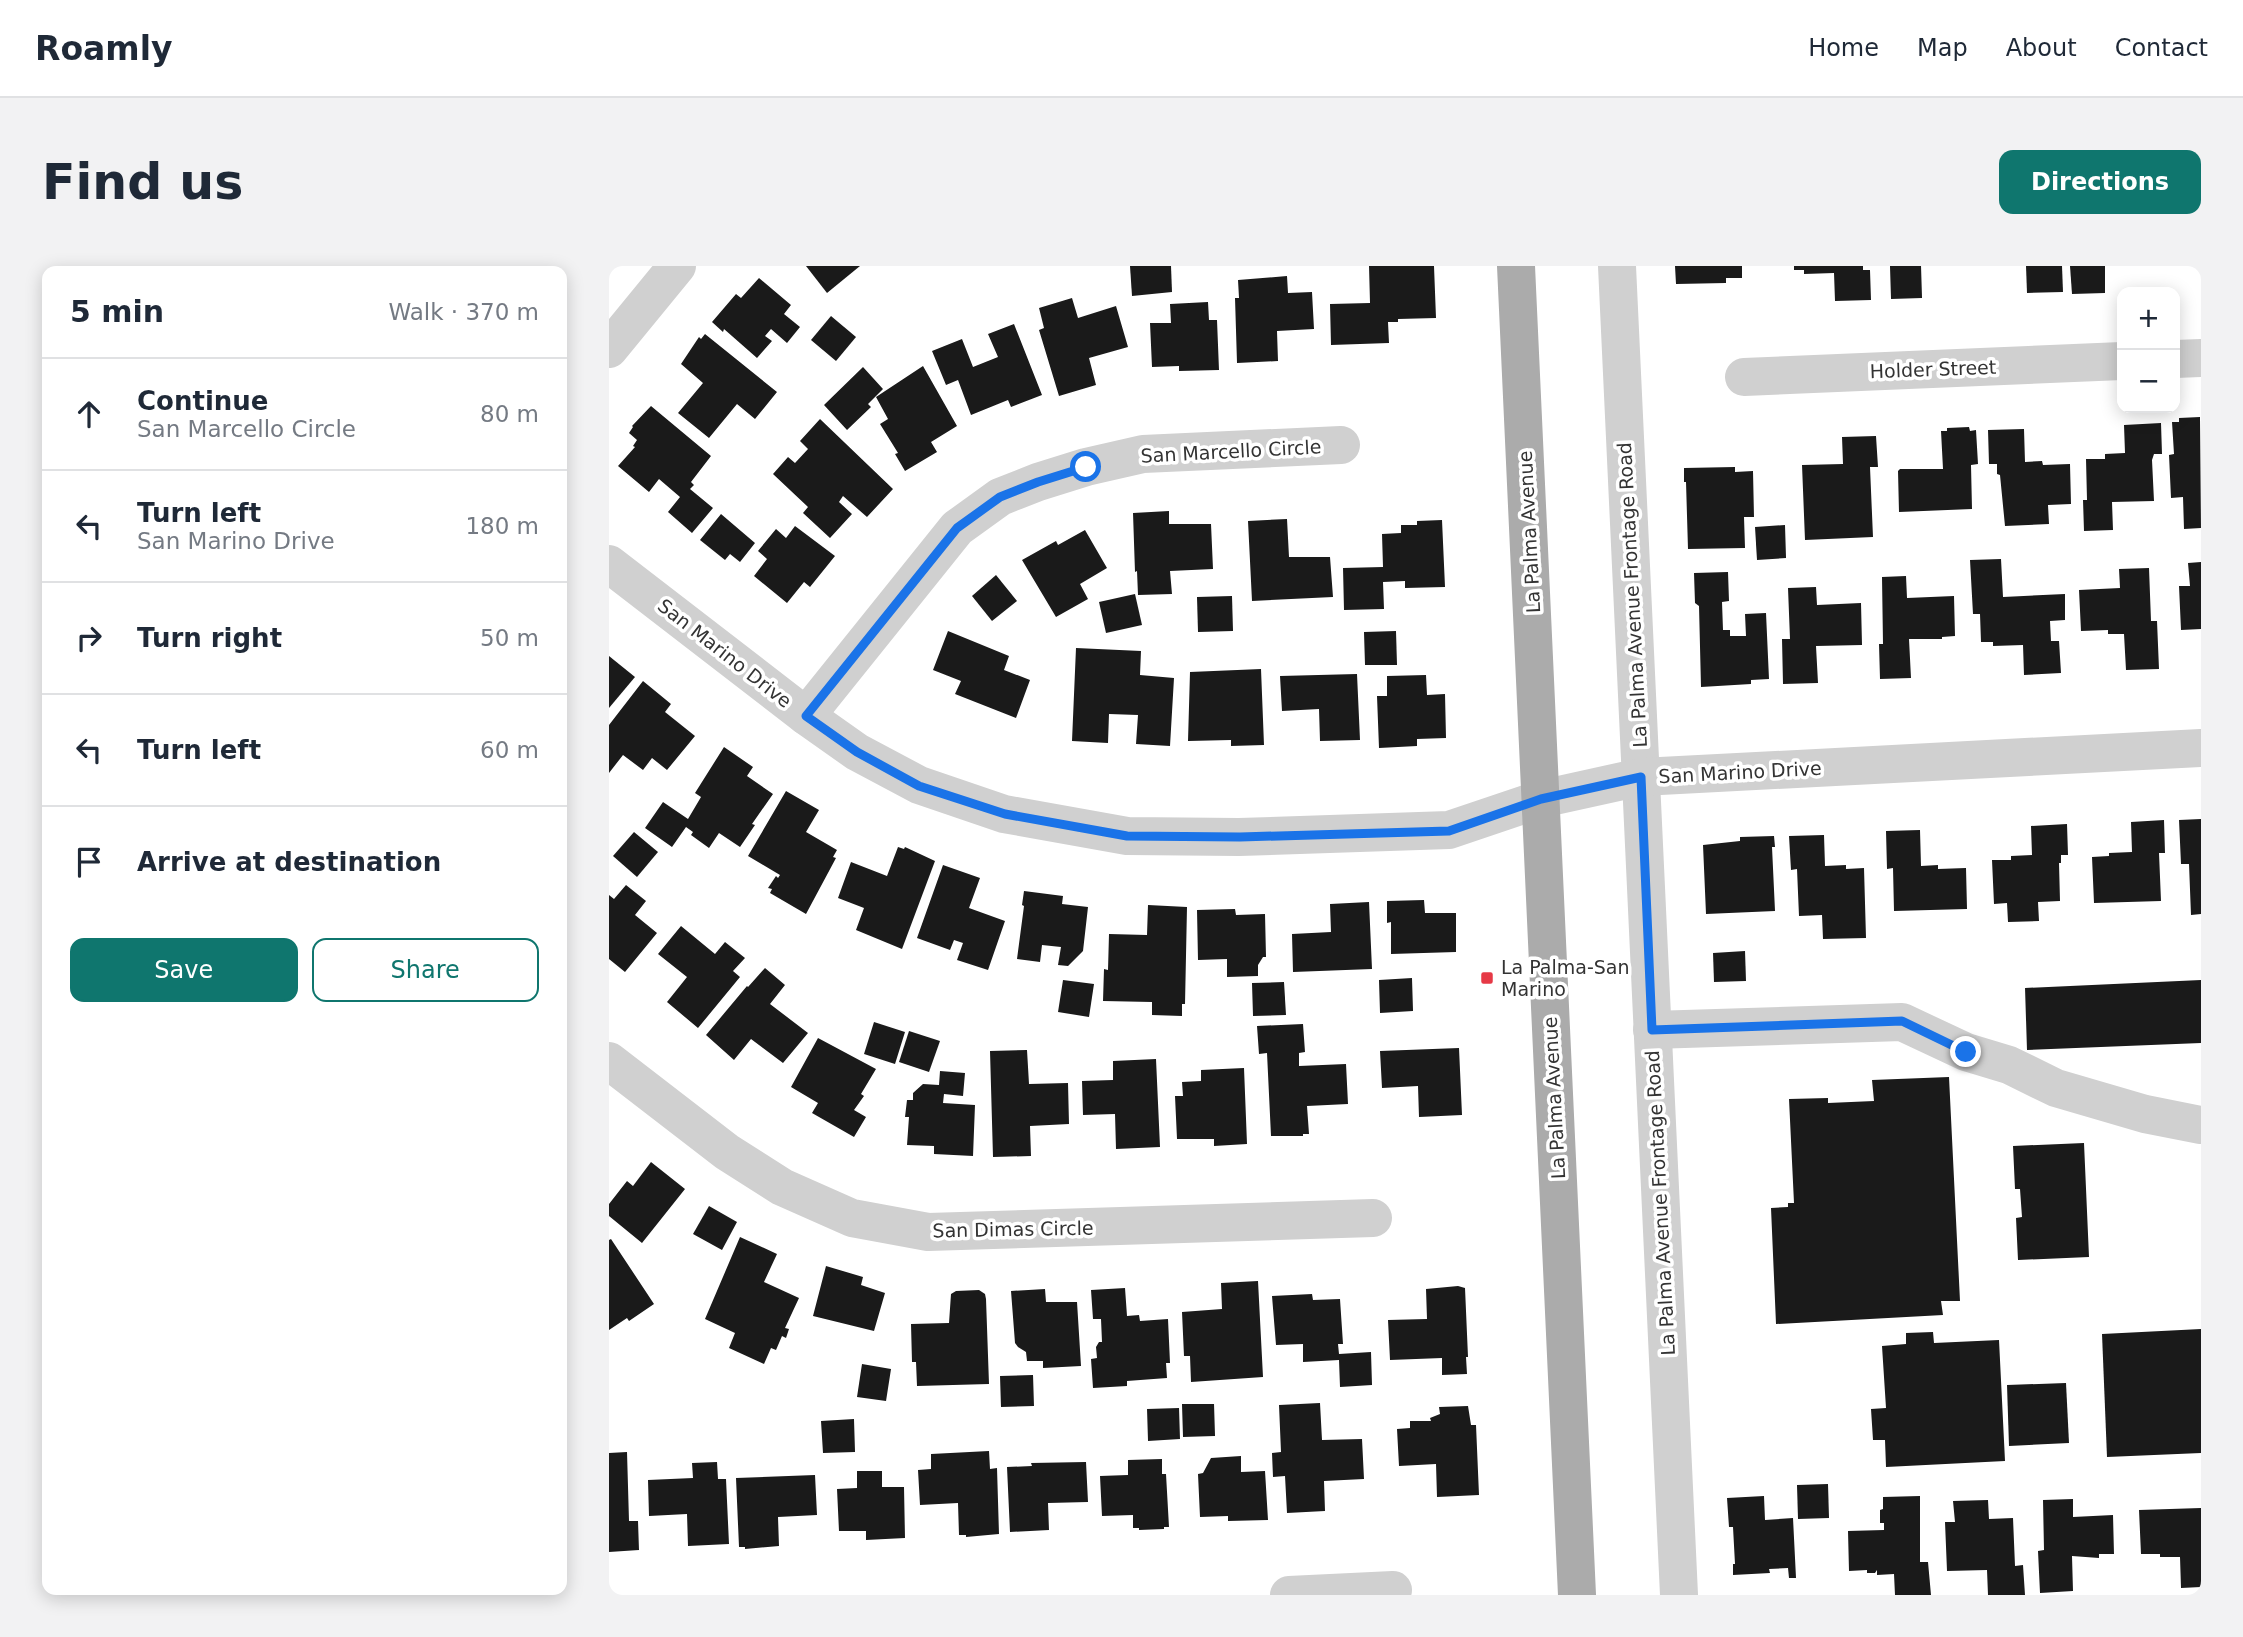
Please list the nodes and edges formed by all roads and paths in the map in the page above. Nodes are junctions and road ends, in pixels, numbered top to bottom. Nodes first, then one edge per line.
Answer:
1 (677, 266) edge
2 (1516, 266) edge
3 (1617, 266) edge
4 (609, 349) edge
5 (2201, 358) edge
6 (2180, 359) edge
7 (2117, 361) edge
8 (1744, 377) dead end
9 (1341, 445) dead end
10 (609, 564) edge
11 (806, 716) junction
12 (2201, 748) edge
13 (1641, 777) junction
14 (1541, 799) junction
15 (1652, 1030) junction
16 (611, 1068) edge
17 (2201, 1125) edge
18 (1373, 1218) dead end
19 (1393, 1590) dead end
20 (1289, 1595) edge
21 (1577, 1595) edge
22 (1679, 1595) edge

1 - 4 street
2 - 14 main road, La Palma Avenue
3 - 13 street, La Palma Avenue Frontage Road
5 - 6 street
7 - 8 street, Holder Street
9 - 11 street, San Marcello Circle
10 - 11 street, San Marino Drive
11 - 14 street, San Marino Drive
12 - 13 street, San Marino Drive
13 - 14 street, San Marino Drive
13 - 15 street, La Palma Avenue Frontage Road
14 - 21 main road, La Palma Avenue
15 - 17 street
15 - 22 street, La Palma Avenue Frontage Road
16 - 18 street, San Dimas Circle
19 - 20 street

